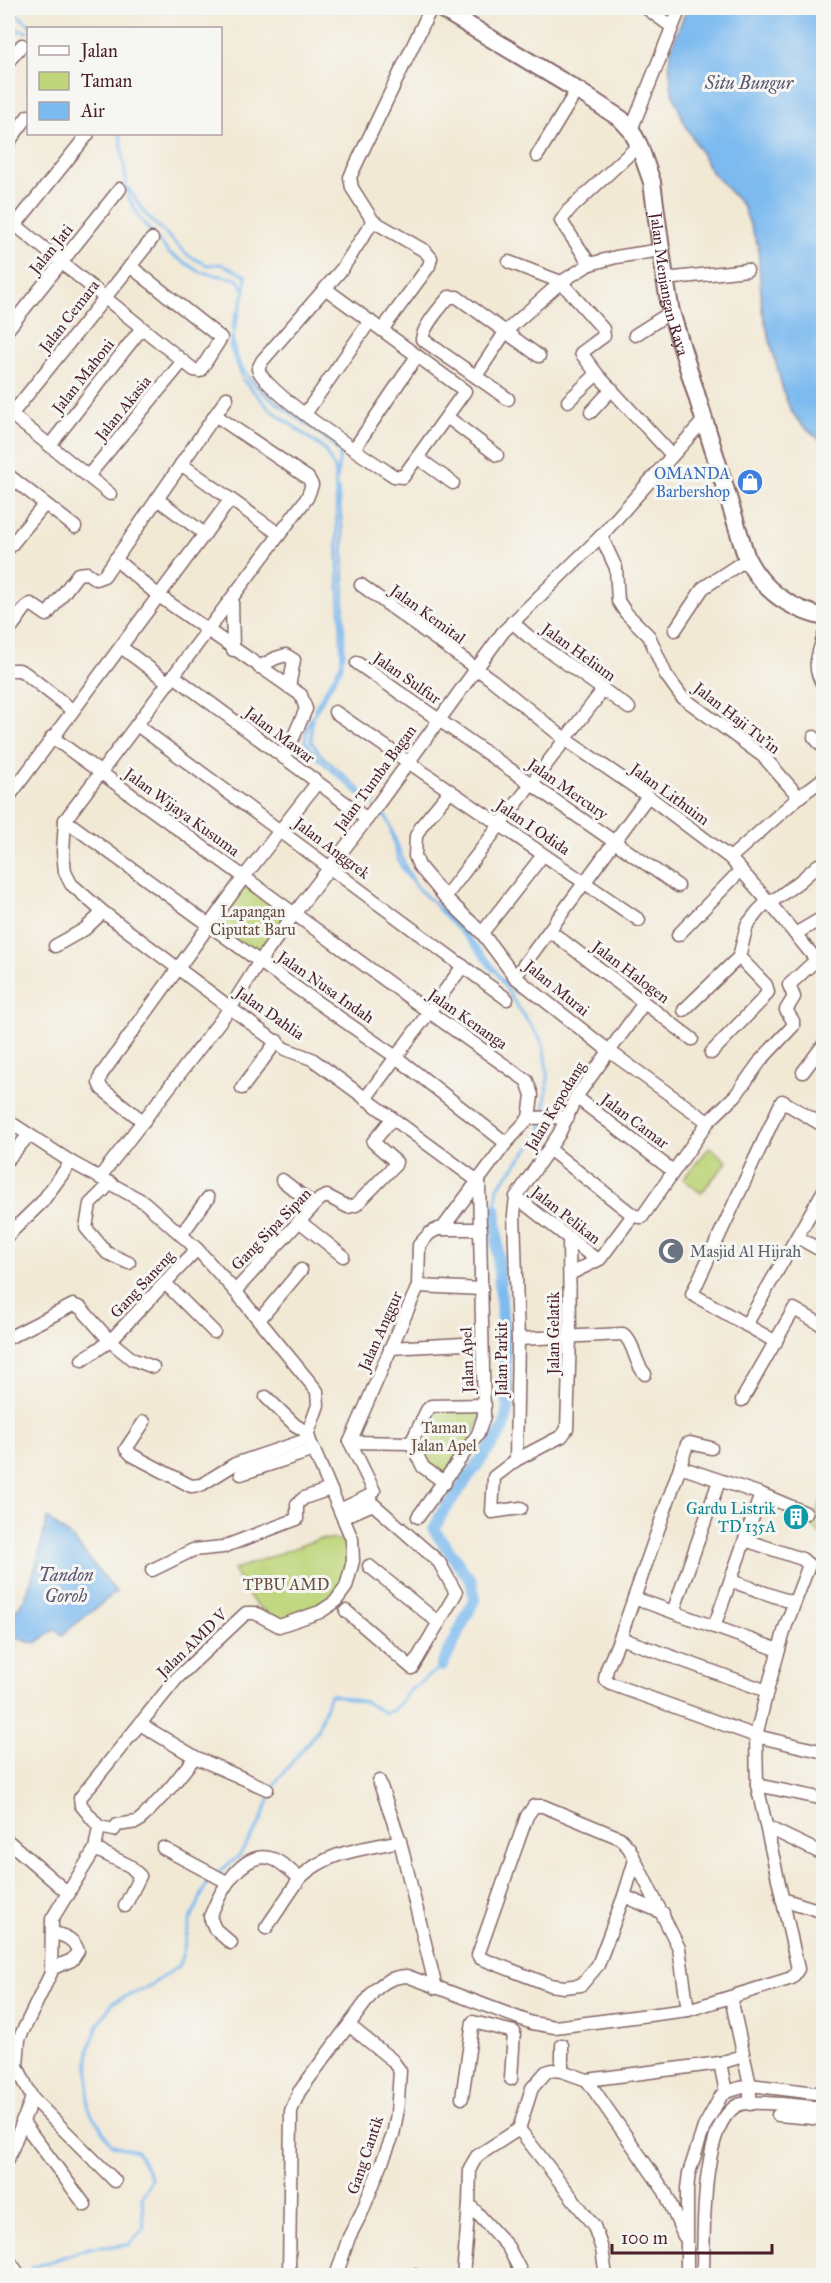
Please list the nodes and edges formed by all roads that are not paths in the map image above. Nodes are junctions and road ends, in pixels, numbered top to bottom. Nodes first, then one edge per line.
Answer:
1 (431, 8) edge
2 (440, 8) edge
3 (646, 8) edge
4 (680, 8) edge
5 (464, 14) edge
6 (672, 27) junction
7 (22, 45) dead end
8 (8, 62) edge
9 (577, 90) junction
10 (27, 117) edge
11 (631, 130) junction
12 (87, 135) edge
13 (8, 143) edge
14 (639, 145) junction
15 (537, 156) dead end
16 (120, 189) dead end
17 (373, 222) junction
18 (10, 226) edge
19 (152, 238) dead end
20 (661, 250) junction
21 (61, 262) junction
22 (509, 262) dead end
23 (590, 264) junction
24 (130, 266) junction
25 (747, 270) dead end
26 (664, 279) junction
27 (561, 282) junction
28 (326, 289) junction
29 (105, 298) junction
30 (671, 312) junction
31 (370, 321) junction
32 (8, 328) edge
33 (142, 328) junction
34 (382, 330) junction
35 (506, 331) junction
36 (635, 335) dead end
37 (417, 356) junction
38 (539, 356) dead end
39 (183, 361) junction
40 (597, 374) junction
41 (476, 376) junction
42 (612, 389) junction
43 (227, 398) dead end
44 (508, 399) dead end
45 (568, 401) dead end
46 (591, 412) dead end
47 (10, 413) edge
48 (305, 414) junction
49 (215, 415) junction
50 (447, 417) junction
51 (704, 420) junction
52 (50, 445) junction
53 (354, 449) junction
54 (497, 455) dead end
55 (672, 455) junction
56 (417, 458) junction
57 (181, 464) junction
58 (8, 475) edge
59 (88, 476) junction
60 (453, 483) dead end
61 (110, 494) dead end
62 (157, 499) junction
63 (230, 500) junction
64 (45, 504) junction
65 (75, 527) dead end
66 (205, 534) junction
67 (279, 534) junction
68 (601, 536) junction
69 (8, 549) edge
70 (115, 559) junction
71 (747, 559) junction
72 (361, 585) dead end
73 (159, 596) junction
74 (232, 598) junction
75 (824, 617) edge
76 (512, 622) junction
77 (675, 630) dead end
78 (8, 632) edge
79 (208, 632) junction
80 (824, 635) edge
81 (121, 646) junction
82 (233, 650) junction
83 (357, 663) dead end
84 (259, 668) junction
85 (475, 668) junction
86 (8, 670) edge
87 (172, 680) junction
88 (824, 686) edge
89 (289, 687) junction
90 (603, 690) junction
91 (628, 708) dead end
92 (72, 710) junction
93 (335, 712) dead end
94 (438, 720) junction
95 (137, 724) junction
96 (51, 737) junction
97 (814, 737) dead end
98 (566, 740) junction
99 (824, 748) edge
100 (284, 758) junction
101 (408, 762) junction
102 (101, 773) junction
103 (824, 778) edge
104 (317, 783) junction
105 (532, 784) junction
106 (450, 791) junction
107 (648, 796) junction
108 (799, 797) junction
109 (8, 798) edge
110 (370, 815) junction
111 (65, 820) junction
112 (500, 825) junction
113 (279, 830) junction
114 (616, 843) junction
115 (543, 855) junction
116 (730, 858) junction
117 (818, 865) dead end
118 (329, 867) junction
119 (741, 870) junction
120 (244, 877) junction
121 (586, 883) junction
122 (678, 886) dead end
123 (445, 897) junction
124 (768, 901) junction
125 (103, 912) junction
126 (294, 914) junction
127 (824, 917) edge
128 (639, 920) dead end
129 (210, 925) junction
130 (550, 931) junction
131 (482, 933) junction
132 (795, 934) junction
133 (678, 935) dead end
134 (55, 946) dead end
135 (739, 957) junction
136 (260, 961) junction
137 (819, 965) edge
138 (463, 966) junction
139 (178, 967) junction
140 (515, 977) junction
141 (507, 999) dead end
142 (644, 1003) junction
143 (231, 1007) junction
144 (684, 1010) dead end
145 (429, 1012) junction
146 (692, 1040) dead end
147 (277, 1041) junction
148 (824, 1044) edge
149 (609, 1051) junction
150 (711, 1053) dead end
151 (396, 1057) junction
152 (802, 1072) dead end
153 (242, 1088) dead end
154 (576, 1097) junction
155 (365, 1100) junction
156 (562, 1118) junction
157 (392, 1119) junction
158 (534, 1119) junction
159 (8, 1121) edge
160 (144, 1122) junction
161 (708, 1122) junction
162 (824, 1126) edge
163 (29, 1135) junction
164 (506, 1143) junction
165 (549, 1149) junction
166 (8, 1159) edge
167 (71, 1162) junction
168 (673, 1171) junction
169 (105, 1180) junction
170 (282, 1180) dead end
171 (478, 1182) junction
172 (824, 1191) edge
173 (516, 1197) junction
174 (208, 1198) dead end
175 (314, 1205) junction
176 (636, 1216) junction
177 (300, 1221) junction
178 (442, 1229) junction
179 (481, 1229) junction
180 (8, 1235) edge
181 (181, 1235) junction
182 (797, 1237) junction
183 (569, 1238) junction
184 (198, 1249) junction
185 (824, 1252) edge
186 (344, 1256) dead end
187 (597, 1260) junction
188 (129, 1263) dead end
189 (301, 1270) dead end
190 (570, 1274) junction
191 (166, 1284) junction
192 (418, 1286) junction
193 (482, 1288) junction
194 (235, 1291) junction
195 (258, 1320) junction
196 (746, 1325) junction
197 (824, 1326) edge
198 (214, 1332) dead end
199 (570, 1336) junction
200 (8, 1338) edge
201 (518, 1339) junction
202 (110, 1341) junction
203 (776, 1342) junction
204 (482, 1343) junction
205 (390, 1348) junction
206 (82, 1360) dead end
207 (153, 1367) dead end
208 (645, 1374) dead end
209 (266, 1397) dead end
210 (742, 1400) dead end
211 (485, 1406) junction
212 (144, 1422) dead end
213 (310, 1441) junction
214 (350, 1442) junction
215 (411, 1443) junction
216 (711, 1448) dead end
217 (516, 1460) junction
218 (680, 1467) junction
219 (241, 1474) dead end
220 (719, 1481) junction
221 (445, 1483) junction
222 (330, 1489) junction
223 (761, 1494) junction
224 (520, 1508) dead end
225 (341, 1513) junction
226 (806, 1513) dead end
227 (418, 1517) dead end
228 (745, 1540) junction
229 (369, 1566) dead end
230 (152, 1570) dead end
231 (730, 1581) junction
232 (634, 1598) junction
233 (795, 1602) junction
234 (346, 1611) dead end
235 (673, 1612) junction
236 (439, 1623) junction
237 (714, 1627) junction
238 (620, 1638) junction
239 (779, 1650) junction
240 (767, 1691) junction
241 (140, 1724) junction
242 (756, 1736) junction
243 (824, 1752) edge
244 (195, 1757) junction
245 (379, 1781) dead end
246 (757, 1785) junction
247 (267, 1789) dead end
248 (824, 1798) edge
249 (99, 1827) junction
250 (767, 1827) junction
251 (8, 1841) edge
252 (400, 1841) junction
253 (164, 1848) dead end
254 (95, 1849) junction
255 (823, 1854) edge
256 (634, 1860) junction
257 (218, 1878) junction
258 (300, 1878) junction
259 (69, 1894) junction
260 (624, 1896) junction
261 (782, 1899) junction
262 (125, 1906) dead end
263 (824, 1912) edge
264 (663, 1913) junction
265 (266, 1928) dead end
266 (52, 1932) junction
267 (231, 1943) dead end
268 (51, 1969) junction
269 (431, 1970) junction
270 (420, 1982) junction
271 (440, 1989) junction
272 (731, 1998) junction
273 (494, 2010) junction
274 (688, 2010) junction
275 (350, 2026) junction
276 (492, 2026) junction
277 (562, 2045) dead end
278 (743, 2056) junction
279 (720, 2063) junction
280 (562, 2071) junction
281 (511, 2079) dead end
282 (586, 2080) junction
283 (750, 2085) junction
284 (726, 2091) junction
285 (824, 2094) edge
286 (32, 2098) junction
287 (462, 2098) dead end
288 (750, 2104) junction
289 (824, 2108) edge
290 (778, 2115) dead end
291 (824, 2119) edge
292 (22, 2121) junction
293 (519, 2129) junction
294 (10, 2142) edge
295 (8, 2159) edge
296 (115, 2181) dead end
297 (687, 2189) junction
298 (665, 2192) junction
299 (469, 2204) junction
300 (85, 2205) dead end
301 (687, 2243) junction
302 (8, 2259) edge
303 (20, 2276) edge
304 (289, 2276) edge
305 (336, 2276) edge
306 (463, 2276) edge
307 (523, 2276) edge
308 (606, 2276) edge
309 (687, 2276) edge
310 (703, 2276) edge

1 - 17 street
2 - 5 main road, Jalan Menjangan Raya
3 - 6 street
4 - 6 street
5 - 9 main road, Jalan Menjangan Raya
6 - 11 street
7 - 8 street
9 - 11 main road, Jalan Menjangan Raya
9 - 15 street
10 - 13 street
11 - 14 main road, Jalan Menjangan Raya
12 - 18 street
14 - 20 main road, Jalan Menjangan Raya
14 - 23 street
16 - 21 street, Jalan Jati
17 - 28 street
17 - 34 street
18 - 21 street
19 - 24 street, Jalan Cemara
20 - 23 street
20 - 26 main road, Jalan Menjangan Raya
21 - 29 street
21 - 32 street, Jalan Jati
22 - 27 street
23 - 27 street
24 - 29 street, Jalan Cemara
24 - 39 street
25 - 26 street
26 - 30 main road, Jalan Menjangan Raya
27 - 35 street
27 - 40 street
28 - 31 street
28 - 48 street
29 - 33 street
29 - 47 street, Jalan Cemara
30 - 36 street
30 - 51 main road, Jalan Menjangan Raya
31 - 34 street
31 - 48 street
33 - 39 street
33 - 52 street, Jalan Mahoni
34 - 37 street
35 - 38 street
35 - 41 street
35 - 41 street
37 - 50 street
37 - 53 street
39 - 59 street, Jalan Akasia
40 - 42 street
40 - 45 street
41 - 44 street
42 - 46 street
42 - 55 street
43 - 49 street
47 - 52 street
48 - 53 street
49 - 57 street
49 - 67 street
50 - 54 street
50 - 56 street
51 - 55 street, Jalan Tumba Bagan
51 - 71 main road, Jalan Menjangan Raya
52 - 59 street
53 - 56 street
55 - 68 street, Jalan Tumba Bagan
56 - 60 street
57 - 62 street
57 - 63 street
58 - 64 street
59 - 61 street
62 - 66 street
62 - 70 street
63 - 66 street
63 - 67 street
64 - 65 street
64 - 69 street
66 - 73 street
67 - 74 street
68 - 76 street, Jalan Tumba Bagan
68 - 108 street, Jalan Haji Tu’in
70 - 73 street
70 - 78 street
71 - 75 main road, Jalan Menjangan Raya
71 - 77 street
72 - 85 street, Jalan Kemital
73 - 79 street
73 - 81 street
74 - 79 street
74 - 82 street
76 - 85 street, Jalan Tumba Bagan
76 - 90 street, Jalan Helium
79 - 82 street
79 - 87 street
80 - 88 street
81 - 87 street, Jalan Mawar
81 - 92 street
82 - 84 street
83 - 94 street, Jalan Sulfur
84 - 89 street
84 - 89 street
85 - 94 street, Jalan Tumba Bagan
85 - 98 street, Jalan Lithuim
86 - 92 street
87 - 95 street
87 - 100 street, Jalan Mawar
89 - 100 street
90 - 91 street, Jalan Helium
90 - 98 street
92 - 96 street
93 - 101 street, Jalan I Odida
94 - 101 street, Jalan Tumba Bagan
94 - 105 street, Jalan Mercury
95 - 102 street
95 - 113 street, Jalan Anggrek
96 - 102 street, Jalan Wijaya Kusuma
96 - 109 street
97 - 99 street
98 - 105 street
98 - 107 street, Jalan Lithuim
100 - 104 street, Jalan Mawar
101 - 106 street, Jalan I Odida
101 - 110 street, Jalan Tumba Bagan
102 - 111 street
102 - 120 street, Jalan Wijaya Kusuma
103 - 108 street
104 - 110 street, Jalan Mawar
104 - 113 street
105 - 112 street
105 - 114 street, Jalan Mercury
106 - 112 street, Jalan I Odida
106 - 123 street, Jalan Murai
107 - 114 street
107 - 116 street, Jalan Lithuim
108 - 116 street
110 - 118 street, Jalan Tumba Bagan
111 - 125 street, Jalan Dahlia
111 - 129 street, Jalan Nusa Indah
112 - 115 street, Jalan I Odida
112 - 123 street
113 - 118 street, Jalan Anggrek
113 - 120 street
114 - 121 street
114 - 122 street, Jalan Mercury
115 - 121 street, Jalan I Odida
115 - 131 street
116 - 119 street, Jalan Lithuim
117 - 124 street
118 - 126 street, Jalan Tumba Bagan
118 - 138 street, Jalan Anggrek
119 - 124 street, Jalan Lithuim
119 - 133 street
120 - 126 street, Jalan Wijaya Kusuma
120 - 129 street
121 - 128 street, Jalan I Odida
121 - 130 street
123 - 131 street, Jalan Murai
124 - 132 street, Jalan Lithuim
124 - 135 street
125 - 134 street
125 - 139 street, Jalan Dahlia
126 - 136 street, Jalan Tumba Bagan
126 - 145 street, Jalan Kenanga
127 - 132 street
129 - 136 street, Jalan Nusa Indah
129 - 139 street
130 - 140 street
130 - 142 street, Jalan Halogen
131 - 140 street, Jalan Murai
132 - 137 street, Jalan Lithuim
135 - 144 street
135 - 150 street
136 - 143 street, Jalan Tumba Bagan
136 - 151 street, Jalan Nusa Indah
137 - 161 street
138 - 141 street, Jalan Anggrek
138 - 145 street
139 - 143 street, Jalan Dahlia
139 - 160 street
140 - 149 street, Jalan Murai
142 - 146 street, Jalan Halogen
142 - 149 street, Jalan Kepodang
143 - 147 street, Jalan Dahlia
143 - 160 street, Jalan Tumba Bagan
145 - 151 street
145 - 158 street, Jalan Kenanga
147 - 153 street
147 - 155 street, Jalan Dahlia
148 - 152 street
149 - 154 street, Jalan Kepodang
149 - 161 street, Jalan Murai
151 - 155 street
151 - 164 street, Jalan Nusa Indah
154 - 156 street, Jalan Kepodang
154 - 168 street, Jalan Camar
155 - 157 street, Jalan Dahlia
156 - 158 street
156 - 165 street, Jalan Kepodang
157 - 171 street, Jalan Dahlia
157 - 175 street, Gang Sipa Sipan
158 - 164 street
159 - 163 street
160 - 169 street, Jalan Tumba Bagan
161 - 168 street
162 - 196 street
163 - 166 street
163 - 167 street
164 - 171 street
165 - 173 street, Jalan Kepodang
165 - 176 street
167 - 169 street
167 - 180 street
168 - 176 street
169 - 181 street
169 - 188 street, Jalan Tumba Bagan
170 - 175 street
171 - 178 street, Jalan Anggur
171 - 179 street, Jalan Apel
172 - 182 street
173 - 183 street, Jalan Pelikan
173 - 201 street, Jalan Parkit
174 - 181 street
175 - 177 street, Gang Sipa Sipan
176 - 187 street
177 - 186 street
177 - 194 street, Gang Sipa Sipan
178 - 179 street
178 - 192 street, Jalan Anggur
179 - 193 street, Jalan Apel
181 - 184 street
182 - 185 street
182 - 196 street
183 - 187 street, Jalan Pelikan
183 - 190 street, Jalan Gelatik
184 - 191 street, Gang Saneng
184 - 194 street
187 - 190 street
189 - 195 street
190 - 199 street, Jalan Gelatik
191 - 198 street
191 - 202 street, Gang Saneng
192 - 193 street
192 - 205 street, Jalan Anggur
193 - 204 street, Jalan Apel
194 - 195 street
195 - 213 street
196 - 203 street
197 - 203 street
199 - 201 street
199 - 208 street
199 - 217 street, Jalan Gelatik
200 - 202 street
201 - 217 street, Jalan Parkit
202 - 206 street, Gang Saneng
202 - 207 street
203 - 210 street
204 - 205 street
204 - 211 street, Jalan Apel
205 - 214 street, Jalan Anggur
209 - 213 street
211 - 215 street
211 - 221 street, Jalan Apel
212 - 213 street
213 - 219 street
213 - 222 street, Jalan AMD V
214 - 215 street
214 - 225 street
215 - 221 street
216 - 218 street
217 - 224 street
218 - 220 street
218 - 232 street
220 - 223 street
220 - 235 street
221 - 227 street, Jalan Apel
222 - 225 street, Jalan AMD V
222 - 230 street
223 - 226 street
223 - 228 street
225 - 236 street
225 - 241 street, Jalan AMD V
228 - 231 street
228 - 233 street
229 - 236 street
231 - 233 street
231 - 237 street
232 - 235 street
232 - 238 street
233 - 239 street
234 - 236 street
235 - 237 street
237 - 239 street
238 - 240 street
238 - 242 street
239 - 240 street
240 - 242 street
241 - 244 street
241 - 249 street, Jalan AMD V
242 - 243 street
242 - 246 street
244 - 247 street
244 - 249 street
245 - 252 street
246 - 248 street
246 - 250 street
249 - 254 street
250 - 255 street
250 - 261 street
251 - 259 street
252 - 258 street
252 - 269 street
253 - 257 street
254 - 259 street
254 - 262 street
256 - 260 street
256 - 260 street
256 - 264 street
257 - 258 street
257 - 267 street
258 - 265 street
259 - 266 street
260 - 264 street
261 - 263 street
261 - 272 street
264 - 274 street
266 - 268 street
266 - 268 street
268 - 286 street
269 - 270 street
269 - 271 street
270 - 271 street
270 - 275 street
271 - 273 street
272 - 274 street
272 - 278 street
273 - 274 street
273 - 276 street
275 - 304 street
275 - 305 street, Gang Cantik
276 - 281 street
276 - 287 street
277 - 280 street
278 - 279 street
278 - 283 street
279 - 282 street
279 - 284 street
280 - 282 street
280 - 293 street
282 - 298 street
283 - 284 street
283 - 285 street
283 - 288 street
284 - 297 street
286 - 292 street
286 - 296 street
288 - 289 street
288 - 310 street
290 - 291 street
292 - 294 street
292 - 300 street
293 - 299 street
293 - 308 street
294 - 295 street
297 - 298 street
297 - 301 street
298 - 301 street
299 - 306 street
299 - 307 street
301 - 309 street
302 - 303 street

